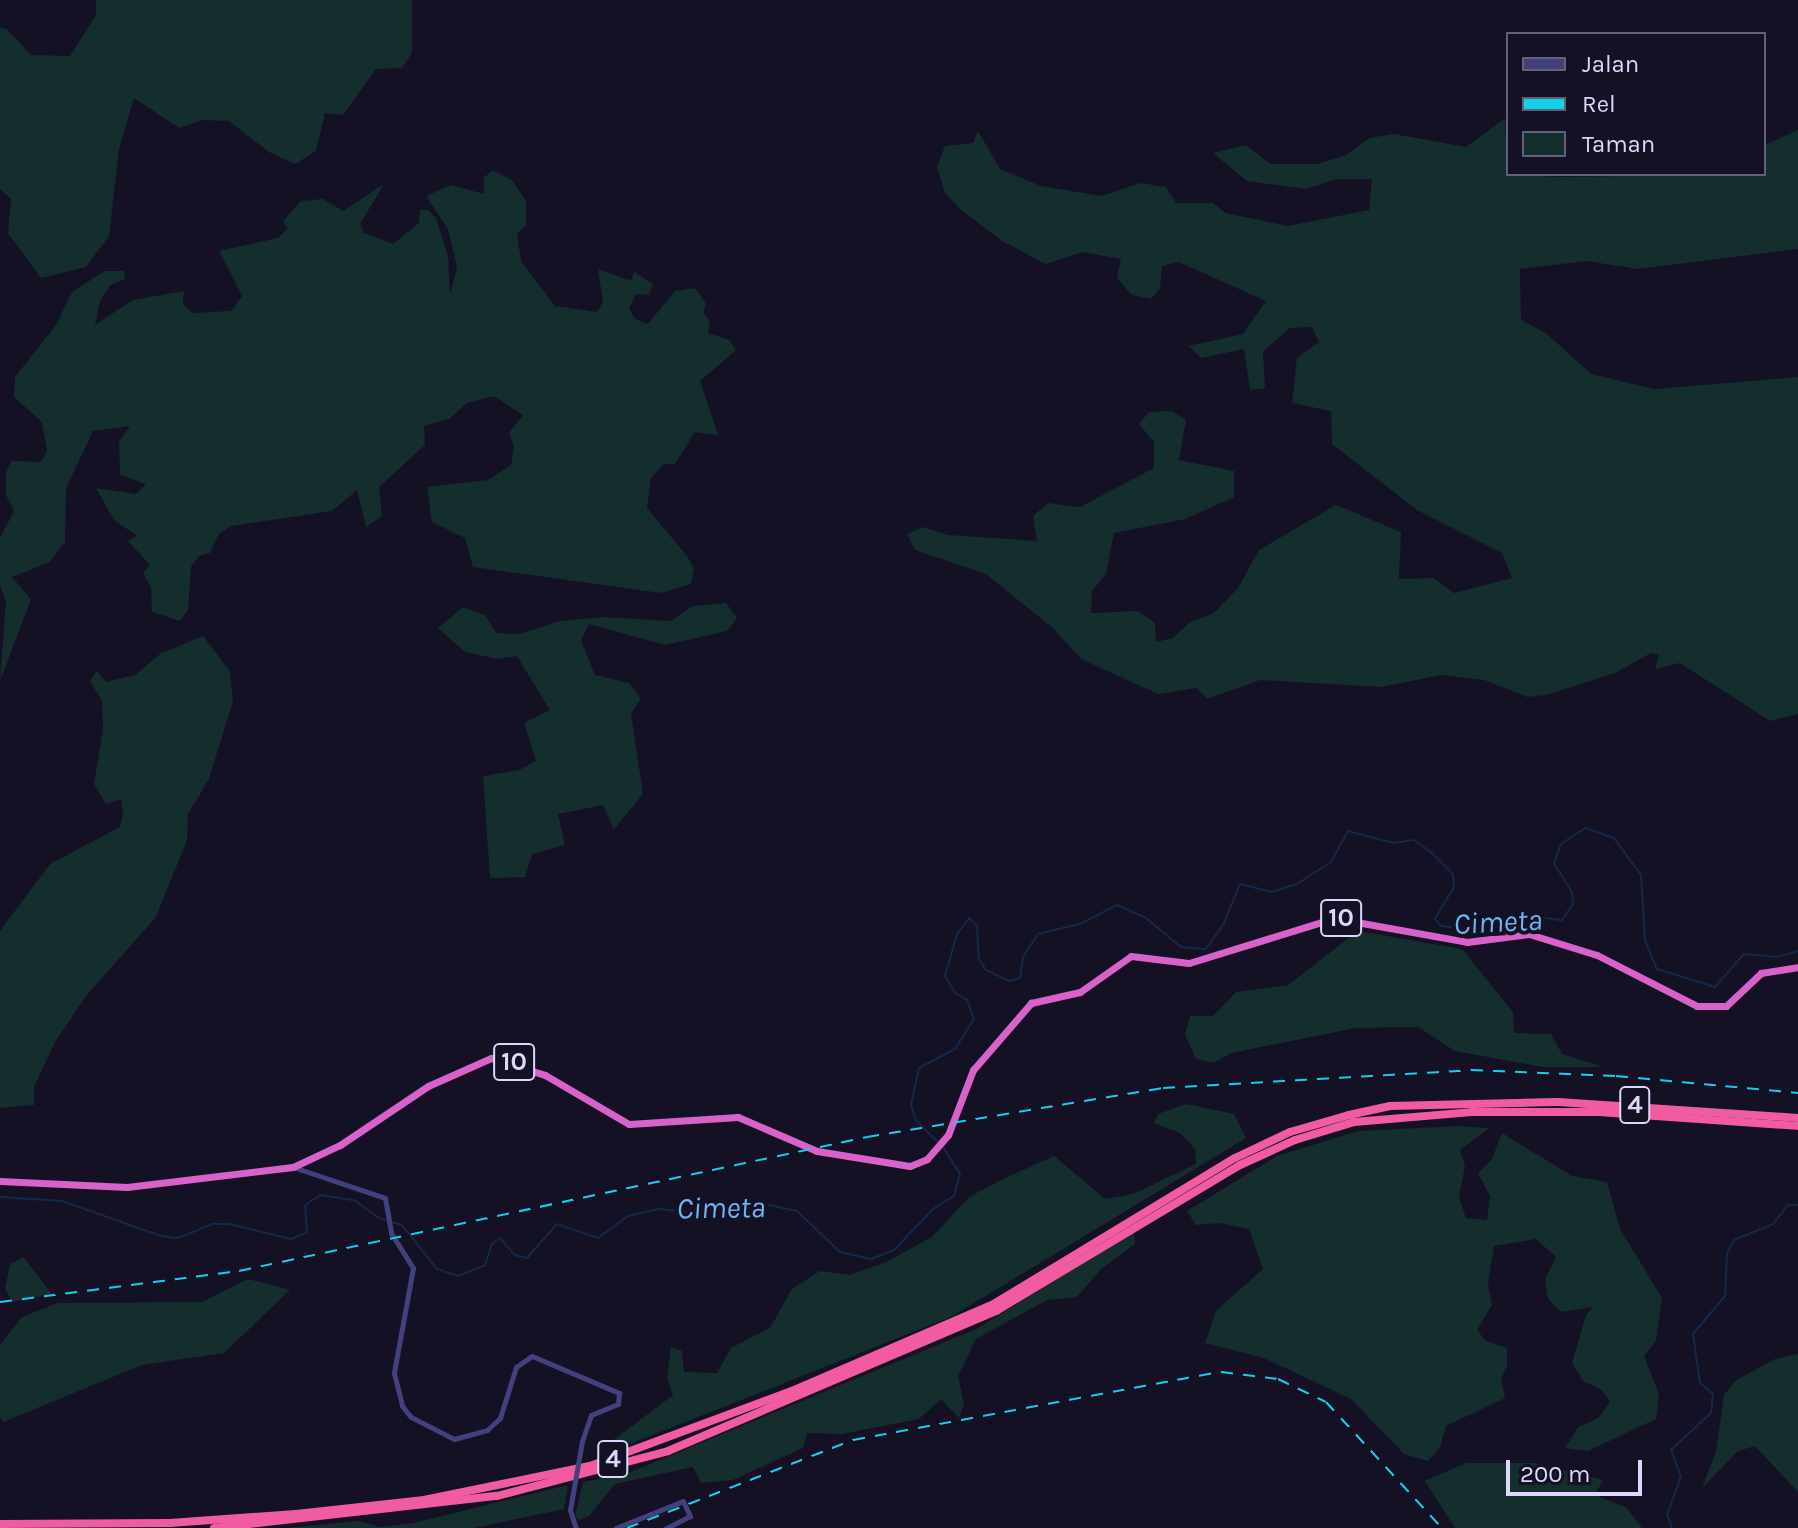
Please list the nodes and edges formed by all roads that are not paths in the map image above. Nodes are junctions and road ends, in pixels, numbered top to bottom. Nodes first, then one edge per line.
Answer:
1 (1798, 967) edge
2 (1472, 1108) junction
3 (1798, 1118) edge
4 (1798, 1126) edge
5 (293, 1167) junction
6 (0, 1181) edge
7 (0, 1524) edge
8 (214, 1528) edge
9 (576, 1528) edge
10 (616, 1528) edge
11 (666, 1528) edge

1 - 5 highway, 10
2 - 3 highway, 4
2 - 4 highway, 4
2 - 7 highway, 4
2 - 8 highway, 4
5 - 6 highway, 10
5 - 9 street, bridge
10 - 11 street

